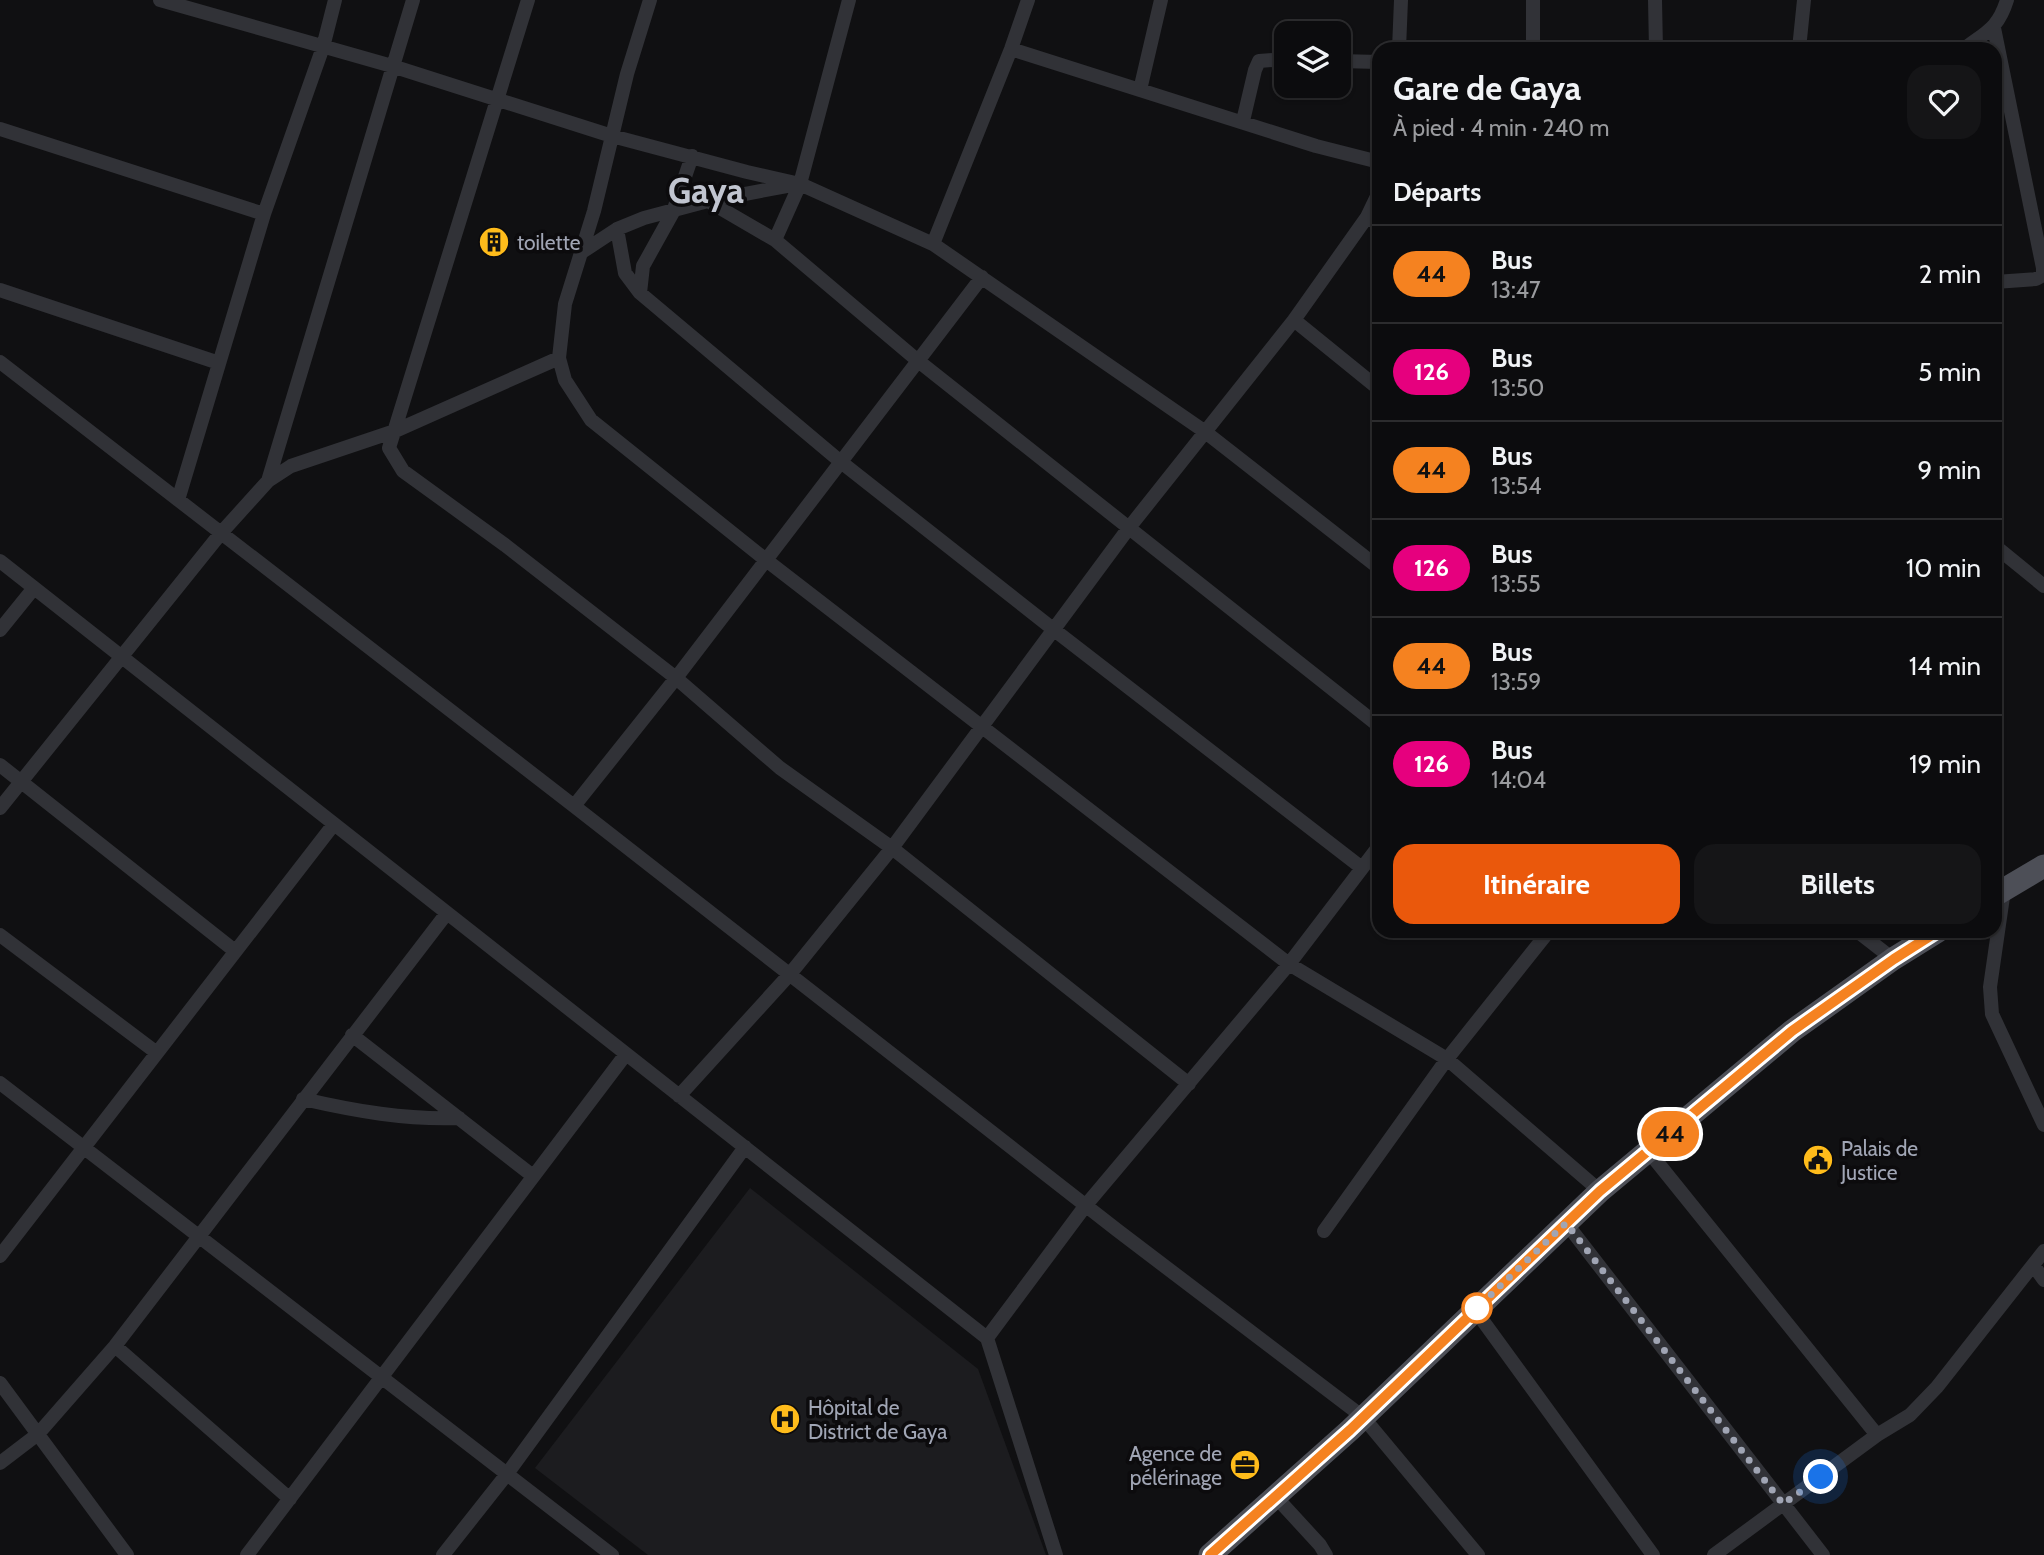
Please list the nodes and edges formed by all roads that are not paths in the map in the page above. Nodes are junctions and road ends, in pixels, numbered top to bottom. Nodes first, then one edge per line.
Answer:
1 (160, 0) edge
2 (335, 0) edge
3 (413, 0) edge
4 (528, 0) edge
5 (650, 0) edge
6 (849, 0) edge
7 (1028, 0) edge
8 (1161, 0) edge
9 (1401, 0) edge
10 (1533, 0) edge
11 (1655, 0) edge
12 (1804, 0) edge
13 (2007, 0) edge
14 (1994, 28) junction
15 (1399, 42) edge
16 (1533, 42) edge
17 (1656, 42) edge
18 (1800, 42) edge
19 (1974, 42) edge
20 (1997, 42) edge
21 (323, 47) junction
22 (1011, 49) junction
23 (1274, 60) edge
24 (1351, 61) edge
25 (1372, 62) edge
26 (392, 65) junction
27 (2002, 67) edge
28 (1140, 90) junction
29 (498, 101) junction
30 (1243, 121) junction
31 (0, 129) edge
32 (612, 136) junction
33 (692, 156) junction
34 (1372, 160) edge
35 (800, 184) junction
36 (709, 201) junction
37 (673, 212) junction
38 (264, 214) junction
39 (1372, 221) edge
40 (617, 229) junction
41 (775, 240) junction
42 (933, 244) junction
43 (582, 252) junction
44 (982, 277) junction
45 (2002, 281) edge
46 (0, 290) edge
47 (640, 293) junction
48 (1294, 320) junction
49 (559, 358) junction
50 (917, 360) junction
51 (0, 362) edge
52 (219, 363) junction
53 (1372, 383) edge
54 (395, 431) junction
55 (1204, 431) junction
56 (841, 461) junction
57 (268, 481) junction
58 (178, 500) junction
59 (1128, 529) junction
60 (221, 533) junction
61 (2002, 551) edge
62 (765, 560) junction
63 (0, 561) edge
64 (1372, 563) edge
65 (2044, 586) edge
66 (34, 588) junction
67 (1053, 629) junction
68 (0, 630) edge
69 (121, 657) junction
70 (676, 678) junction
71 (1372, 721) edge
72 (982, 725) junction
73 (0, 765) edge
74 (22, 782) junction
75 (575, 806) junction
76 (0, 808) edge
77 (334, 824) junction
78 (892, 848) junction
79 (1372, 855) edge
80 (2044, 866) edge
81 (1362, 868) junction
82 (2002, 891) edge
83 (447, 913) junction
84 (0, 935) edge
85 (1543, 938) edge
86 (1866, 938) edge
87 (1927, 938) edge
88 (1995, 938) edge
89 (235, 951) junction
90 (1894, 959) junction
91 (1289, 964) junction
92 (790, 974) junction
93 (352, 1035) junction
94 (157, 1053) junction
95 (626, 1054) junction
96 (1447, 1059) junction
97 (0, 1083) edge
98 (1189, 1084) junction
99 (679, 1096) junction
100 (303, 1099) junction
101 (459, 1118) junction
102 (2044, 1125) edge
103 (84, 1147) junction
104 (745, 1147) junction
105 (1649, 1152) junction
106 (533, 1176) junction
107 (1600, 1191) junction
108 (1086, 1205) junction
109 (1566, 1223) junction
110 (1324, 1231) dead end
111 (199, 1236) junction
112 (2044, 1251) edge
113 (0, 1256) edge
114 (2034, 1266) junction
115 (2044, 1280) edge
116 (1475, 1310) junction
117 (986, 1338) junction
118 (115, 1346) junction
119 (382, 1377) junction
120 (0, 1382) edge
121 (1363, 1417) junction
122 (38, 1434) junction
123 (1877, 1435) junction
124 (0, 1463) edge
125 (507, 1474) junction
126 (1275, 1496) junction
127 (290, 1499) junction
128 (1783, 1504) junction
129 (127, 1555) edge
130 (247, 1555) edge
131 (443, 1555) edge
132 (612, 1555) edge
133 (1056, 1555) edge
134 (1210, 1555) edge
135 (1326, 1555) edge
136 (1478, 1555) edge
137 (1653, 1555) edge
138 (1714, 1555) edge
139 (1823, 1555) edge

1 - 21 street
2 - 21 street
3 - 26 street
4 - 29 street
5 - 32 street
6 - 35 street
7 - 22 street
8 - 28 street
9 - 15 street
10 - 16 street
11 - 17 street
12 - 18 street
13 - 14 street
14 - 19 street
14 - 20 street
21 - 26 street
21 - 38 street
22 - 28 street
22 - 42 street
23 - 30 street
24 - 25 street
26 - 29 street
26 - 57 street
27 - 45 street
28 - 30 street
29 - 32 street
29 - 54 street
30 - 34 street
31 - 38 street
32 - 33 street
32 - 43 street
33 - 35 street
33 - 37 street
35 - 36 street
35 - 41 street
35 - 42 street
36 - 37 street
36 - 41 street
37 - 40 street
37 - 47 street
38 - 52 street
39 - 48 street
40 - 43 street
40 - 47 street
41 - 50 street
42 - 44 street
43 - 49 street
44 - 50 street
44 - 55 street
46 - 52 street
47 - 56 street
48 - 53 street
48 - 55 street
49 - 54 street
49 - 62 street
50 - 56 street
50 - 59 street
51 - 58 street
52 - 58 street
54 - 57 street
54 - 70 street
55 - 59 street
55 - 64 street
56 - 62 street
56 - 67 street
57 - 60 street
58 - 60 street
59 - 67 street
59 - 71 street
60 - 69 street
60 - 75 street
61 - 65 street
62 - 70 street
62 - 72 street
63 - 66 street
66 - 68 street
66 - 69 street
67 - 72 street
67 - 81 street
69 - 74 street
69 - 77 street
70 - 75 street
70 - 78 street
72 - 78 street
72 - 91 street
73 - 74 street
74 - 76 street
74 - 89 street
75 - 92 street
77 - 83 street
77 - 89 street
78 - 92 street
78 - 98 street
79 - 81 street
80 - 82 main road
81 - 91 street
83 - 93 street
83 - 95 street
84 - 94 street
85 - 96 street
86 - 90 street
87 - 90 main road
88 - 102 street
89 - 94 street
90 - 105 main road
91 - 96 street
91 - 98 street
92 - 99 street
92 - 108 street
93 - 100 street
93 - 101 street
94 - 103 street
95 - 99 street
95 - 106 street
96 - 107 street
96 - 110 street
97 - 103 street
98 - 108 street
99 - 104 street
100 - 101 street
100 - 111 street
101 - 106 street
103 - 111 street
103 - 113 street
104 - 117 street
104 - 125 street
105 - 107 main road
105 - 123 street
106 - 119 street
107 - 109 main road
108 - 117 street
108 - 121 street
109 - 116 main road
109 - 128 street
111 - 118 street
111 - 119 street
112 - 114 street
114 - 115 street
114 - 123 street
116 - 121 main road
116 - 137 street
117 - 133 street
118 - 122 street
118 - 127 street
119 - 125 street
119 - 127 street
120 - 122 street
121 - 126 main road
121 - 136 street
122 - 124 street
122 - 129 street
123 - 128 street
125 - 131 street
125 - 132 street
126 - 134 main road
126 - 135 street
127 - 130 street
128 - 138 street
128 - 139 street

